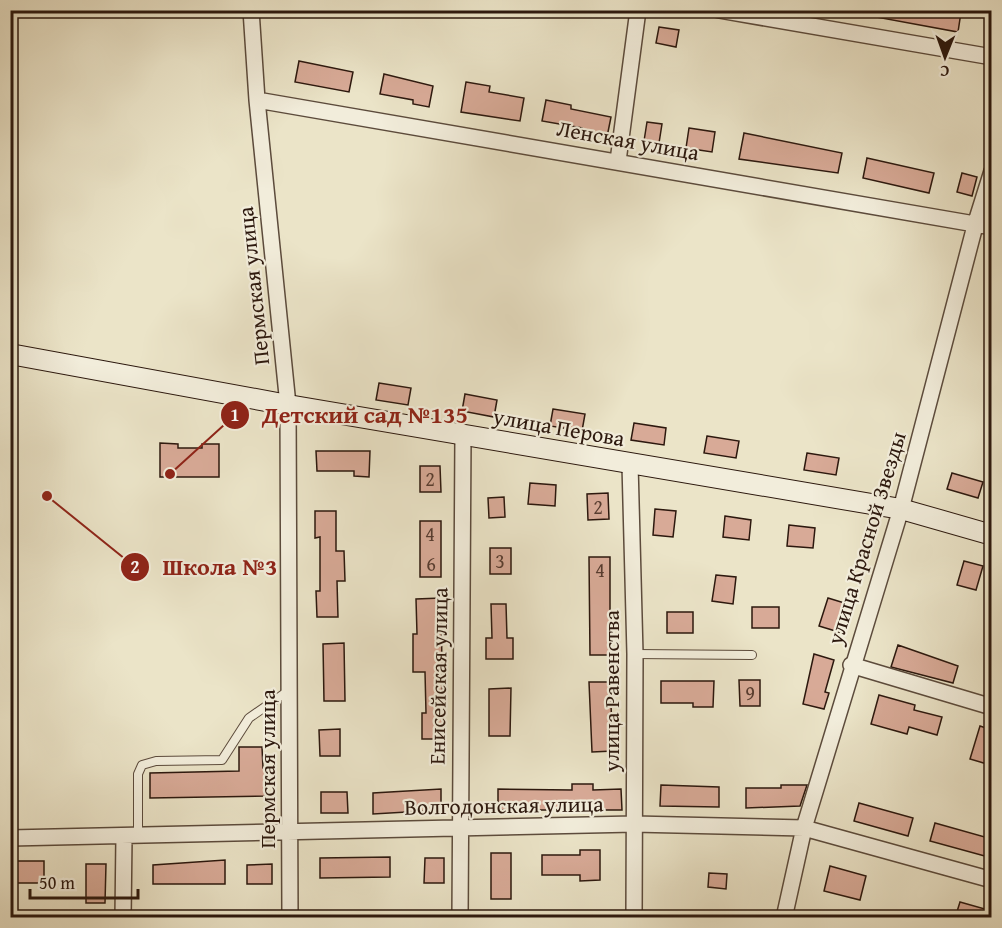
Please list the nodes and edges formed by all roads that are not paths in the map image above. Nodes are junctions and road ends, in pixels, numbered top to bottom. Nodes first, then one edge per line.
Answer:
1 (251, 10) edge
2 (638, 10) edge
3 (719, 10) edge
4 (992, 57) edge
5 (257, 100) junction
6 (618, 161) junction
7 (992, 171) edge
8 (976, 222) junction
9 (992, 226) edge
10 (10, 354) edge
11 (288, 405) junction
12 (463, 435) junction
13 (630, 464) junction
14 (901, 509) junction
15 (992, 535) edge
16 (635, 654) junction
17 (752, 655) dead end
18 (851, 665) junction
19 (289, 690) junction
20 (992, 707) edge
21 (634, 824) junction
22 (804, 828) junction
23 (459, 830) junction
24 (290, 831) junction
25 (131, 836) junction
26 (10, 838) edge
27 (992, 880) edge
28 (123, 918) edge
29 (290, 918) edge
30 (460, 918) edge
31 (634, 918) edge
32 (784, 918) edge

1 - 5 street, Пермская улица
2 - 6 street
3 - 4 street
5 - 6 street, Ленская улица
5 - 11 street, Пермская улица
6 - 8 street, Ленская улица
7 - 8 street, улица Красной Звезды
8 - 9 street, Ленская улица
8 - 14 street, улица Красной Звезды
10 - 11 main road, улица Перова
11 - 12 main road, улица Перова
11 - 19 street, Пермская улица
12 - 13 main road, улица Перова
12 - 23 street, Енисейская улица
13 - 14 main road, улица Перова
13 - 16 street, улица Равенства
14 - 15 main road, улица Перова
14 - 18 street, улица Красной Звезды
16 - 17 lane
16 - 21 street, улица Равенства
18 - 20 street
18 - 22 street, улица Красной Звезды
19 - 24 street, Пермская улица
19 - 25 lane
21 - 22 street, Волгодонская улица
21 - 23 street, Волгодонская улица
21 - 31 street, улица Равенства
22 - 27 street, Волгодонская улица
22 - 32 street, улица Красной Звезды
23 - 24 street, Волгодонская улица
23 - 30 street, Енисейская улица
24 - 25 street, Волгодонская улица
24 - 29 street, Пермская улица
25 - 26 street, Волгодонская улица
25 - 28 street

